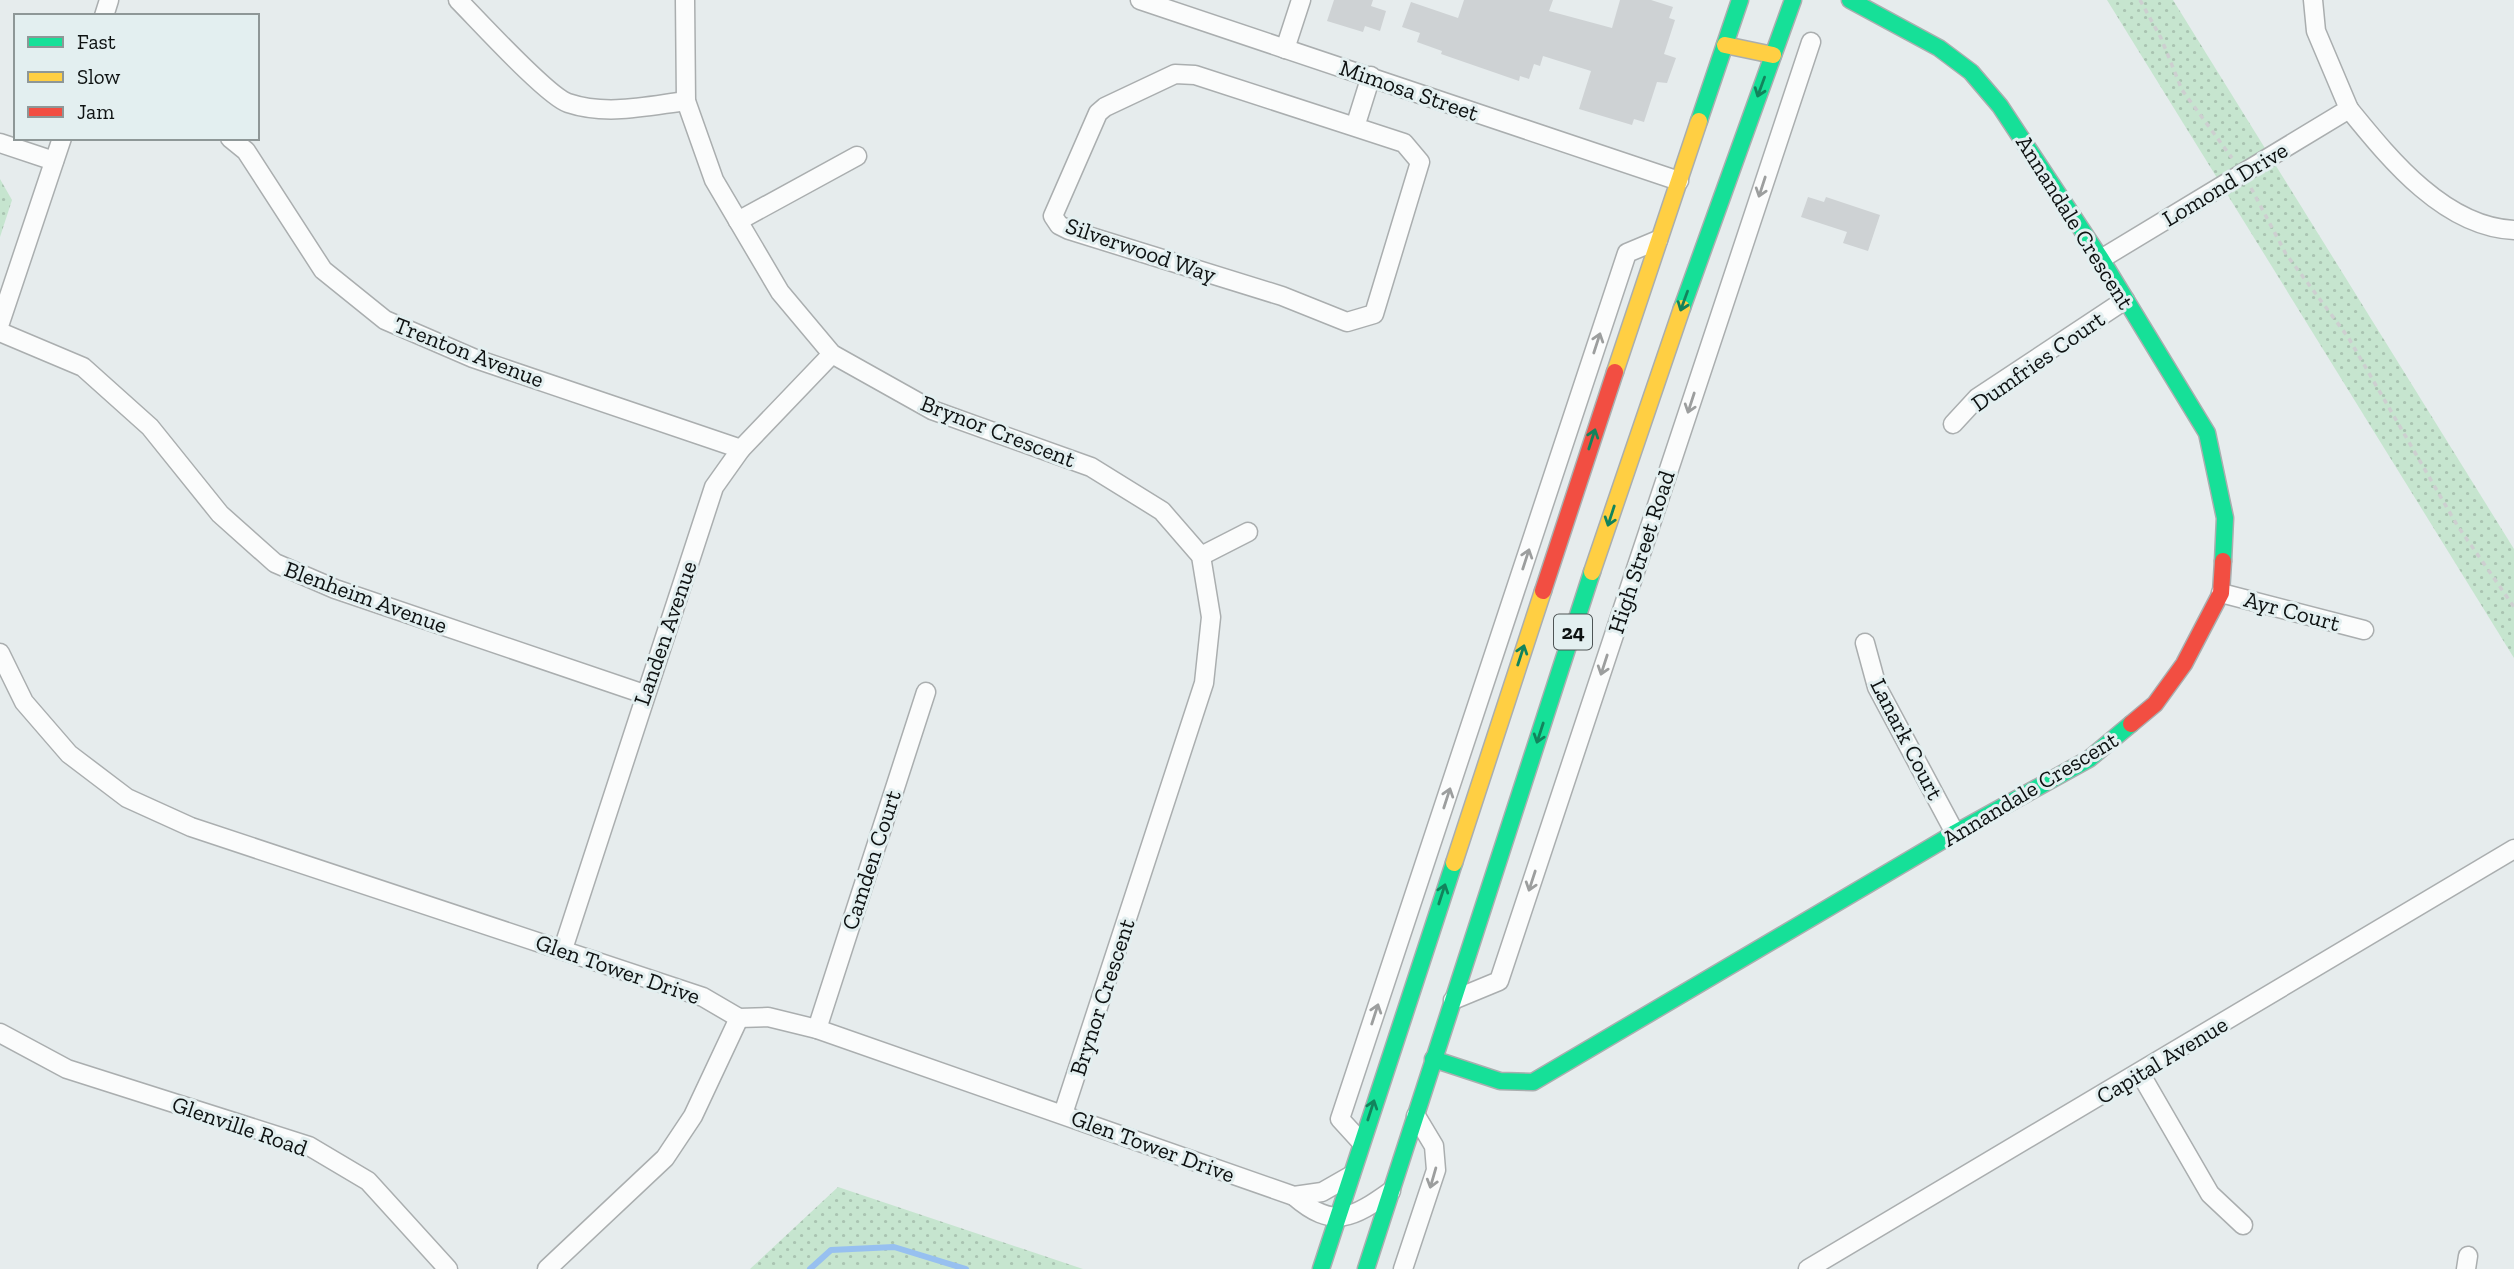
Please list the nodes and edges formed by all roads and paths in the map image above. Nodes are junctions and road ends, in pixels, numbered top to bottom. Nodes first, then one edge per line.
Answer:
1 (458, 0) edge
2 (685, 0) edge
3 (1140, 0) edge
4 (1301, 0) edge
5 (1740, 0) edge
6 (1793, 0) edge
7 (1850, 0) edge
8 (2140, 0) edge
9 (2313, 0) edge
10 (1811, 42) dead end
11 (1725, 45) junction
12 (1285, 49) junction
13 (1773, 55) junction
14 (1799, 75) junction
15 (1371, 76) junction
16 (686, 101) junction
17 (2349, 109) junction
18 (1355, 127) junction
19 (61, 140) edge
20 (232, 140) edge
21 (0, 143) edge
22 (857, 156) dead end
23 (54, 161) junction
24 (2243, 173) junction
25 (1678, 181) junction
26 (738, 221) junction
27 (2514, 230) edge
28 (1657, 240) junction
29 (2101, 259) junction
30 (2124, 300) junction
31 (0, 323) edge
32 (0, 332) edge
33 (832, 354) junction
34 (1953, 424) dead end
35 (741, 449) junction
36 (1248, 532) dead end
37 (1201, 556) junction
38 (2221, 593) junction
39 (2514, 607) edge
40 (2364, 630) dead end
41 (1865, 643) dead end
42 (0, 653) edge
43 (926, 692) dead end
44 (643, 695) junction
45 (1955, 834) junction
46 (2514, 849) edge
47 (563, 949) junction
48 (1453, 1000) junction
49 (740, 1018) junction
50 (817, 1030) junction
51 (0, 1033) edge
52 (1433, 1059) junction
53 (2140, 1073) junction
54 (1063, 1114) junction
55 (1416, 1116) junction
56 (1361, 1142) junction
57 (1350, 1176) junction
58 (1391, 1191) junction
59 (1294, 1196) junction
60 (1336, 1217) junction
61 (2243, 1225) dead end
62 (448, 1269) edge
63 (547, 1269) edge
64 (1321, 1269) edge
65 (1366, 1269) edge
66 (1403, 1269) edge
67 (1808, 1269) edge

1 - 16 street
2 - 16 street, Brynor Crescent
3 - 12 street, Mimosa Street
4 - 12 street
5 - 11 main road, 24
6 - 13 main road, High Street Road / 24
7 - 29 main road, Annandale Crescent
8 - 24 path
9 - 17 street
10 - 14 street, High Street Road
11 - 13 main road
11 - 25 main road, 24
12 - 15 street, Mimosa Street
13 - 14 street
13 -> 48 main road, High Street Road / 24
14 -> 48 street, High Street Road
15 - 18 street
15 - 25 street, Mimosa Street
16 - 26 street, Brynor Crescent
17 - 24 street, Lomond Drive
17 - 27 street
18 - 18 street, Silverwood Way
19 - 23 street
20 - 35 street, Trenton Avenue
21 - 23 street
22 - 26 street
23 - 31 street
24 - 29 street, Lomond Drive
24 - 39 path
25 - 28 main road, 24
26 - 33 street, Brynor Crescent
56 -> 28 main road, 24
56 -> 28 street
29 - 30 main road, Annandale Crescent
30 - 34 street, Dumfries Court
30 - 38 main road, Annandale Crescent
32 - 44 street, Blenheim Avenue
33 - 35 street, Landen Avenue
33 - 37 street, Brynor Crescent
35 - 44 street, Landen Avenue
36 - 37 street
37 - 54 street, Brynor Crescent
38 - 40 street, Ayr Court
38 - 45 main road, Annandale Crescent
41 - 45 street, Lanark Court
42 - 47 street, Glen Tower Drive
43 - 50 street, Camden Court
44 - 47 street, Landen Avenue
45 - 52 main road, Annandale Crescent
46 - 53 street, Capital Avenue
47 - 49 street, Glen Tower Drive
48 - 52 main road, High Street Road / 24
49 - 50 street, Glen Tower Drive
49 - 63 street
50 - 54 street, Glen Tower Drive
51 - 62 street, Glenville Road
52 - 55 main road, High Street Road / 24
53 - 61 street
53 - 67 street, Capital Avenue
54 - 59 street, Glen Tower Drive
55 - 58 main road, High Street Road / 24
55 -> 66 street
56 - 57 main road, 24
57 - 59 street
57 - 60 main road, 24
58 - 60 street
58 - 65 main road, High Street Road / 24
59 - 60 street, Glen Tower Drive
60 - 64 main road, 24

